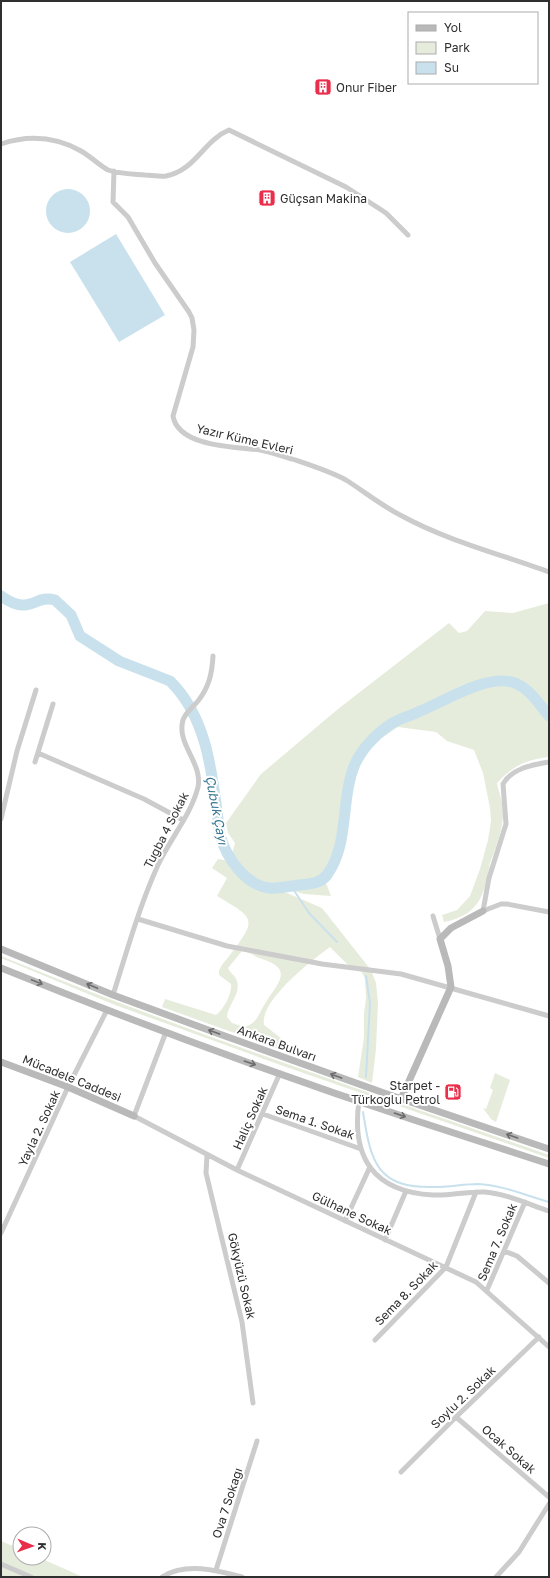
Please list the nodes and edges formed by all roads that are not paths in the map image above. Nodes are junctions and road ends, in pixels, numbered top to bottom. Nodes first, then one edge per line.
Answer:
1 (1, 144) edge
2 (114, 171) junction
3 (408, 235) dead end
4 (549, 572) edge
5 (213, 656) dead end
6 (36, 690) dead end
7 (53, 704) dead end
8 (38, 753) junction
9 (35, 762) dead end
10 (549, 762) edge
11 (1, 819) edge
12 (183, 820) junction
13 (483, 911) junction
14 (549, 912) edge
15 (433, 916) dead end
16 (138, 919) junction
17 (440, 939) junction
18 (1, 949) edge
19 (1, 968) edge
20 (451, 987) junction
21 (113, 995) junction
22 (107, 1010) junction
23 (549, 1016) edge
24 (166, 1032) junction
25 (1, 1062) edge
26 (280, 1073) junction
27 (68, 1087) junction
28 (401, 1099) junction
29 (359, 1101) junction
30 (263, 1114) junction
31 (134, 1116) junction
32 (361, 1149) junction
33 (549, 1149) edge
34 (207, 1155) junction
35 (549, 1164) edge
36 (369, 1169) junction
37 (237, 1170) junction
38 (406, 1192) junction
39 (476, 1192) junction
40 (525, 1202) junction
41 (549, 1211) edge
42 (345, 1221) junction
43 (1, 1233) edge
44 (385, 1240) junction
45 (504, 1251) junction
46 (446, 1267) junction
47 (549, 1283) edge
48 (487, 1290) junction
49 (539, 1337) junction
50 (375, 1340) dead end
51 (549, 1347) edge
52 (253, 1403) dead end
53 (456, 1417) junction
54 (257, 1441) dead end
55 (401, 1472) dead end
56 (549, 1497) edge
57 (549, 1504) edge
58 (1, 1564) edge
59 (216, 1570) junction
60 (31, 1577) edge
61 (162, 1577) edge
62 (242, 1577) edge
63 (496, 1577) edge

1 - 2 street
2 - 3 street
2 - 4 street, Yazır Küme Evleri
5 - 12 street, Tuğba 4 Sokak
6 - 11 street
7 - 8 street
8 - 9 street
8 - 12 street
10 - 13 street
12 - 16 street, Tuğba 4 Sokak
13 - 14 street
13 - 17 main road
15 - 17 street
16 - 20 street
16 - 21 street, Tuğba 4 Sokak
17 - 20 main road
21 -> 18 main road, Ankara Bulvarı
19 -> 22 main road
20 - 23 street
20 - 28 main road
28 -> 21 main road, Ankara Bulvarı
22 - 24 main road
22 - 27 street, Yayla 2. Sokak
24 -> 26 main road
24 - 31 street
25 - 27 main road, Mücadele Caddesi
26 - 29 main road
26 - 30 street, Haliç Sokak
27 - 31 main road, Mücadele Caddesi
27 - 43 street, Yayla 2. Sokak
33 -> 28 main road, Ankara Bulvarı
29 - 32 street, Sema 1. Sokak
29 -> 35 main road
30 - 32 street, Sema 1. Sokak
30 - 37 street, Haliç Sokak
31 - 34 street, Gülhane Sokak
32 - 36 street, Sema 1. Sokak
34 - 37 street, Gülhane Sokak
34 - 52 street, Gökyüzü Sokak
36 - 38 street, Sema 1. Sokak
36 - 42 street
37 - 42 street, Gülhane Sokak
38 - 39 street, Sema 1. Sokak
38 - 44 street
39 - 40 street, Sema 1. Sokak
39 - 46 street, Sema 8. Sokak
40 - 41 street, Sema 1. Sokak
40 - 45 street, Sema 7. Sokak
42 - 44 street, Gülhane Sokak
44 - 46 street, Gülhane Sokak
45 - 47 street
45 - 48 street, Sema 7. Sokak
46 - 48 street, Gülhane Sokak
46 - 50 street, Sema 8. Sokak
48 - 49 street, Gülhane Sokak
49 - 51 street, Gülhane Sokak
49 - 53 street, Soylu 2. Sokak
53 - 55 street, Soylu 2. Sokak
53 - 56 street, Ocak Sokak
54 - 59 street, Ova 7 Sokağı
57 - 63 street
58 - 60 street
59 - 61 street
59 - 62 street

